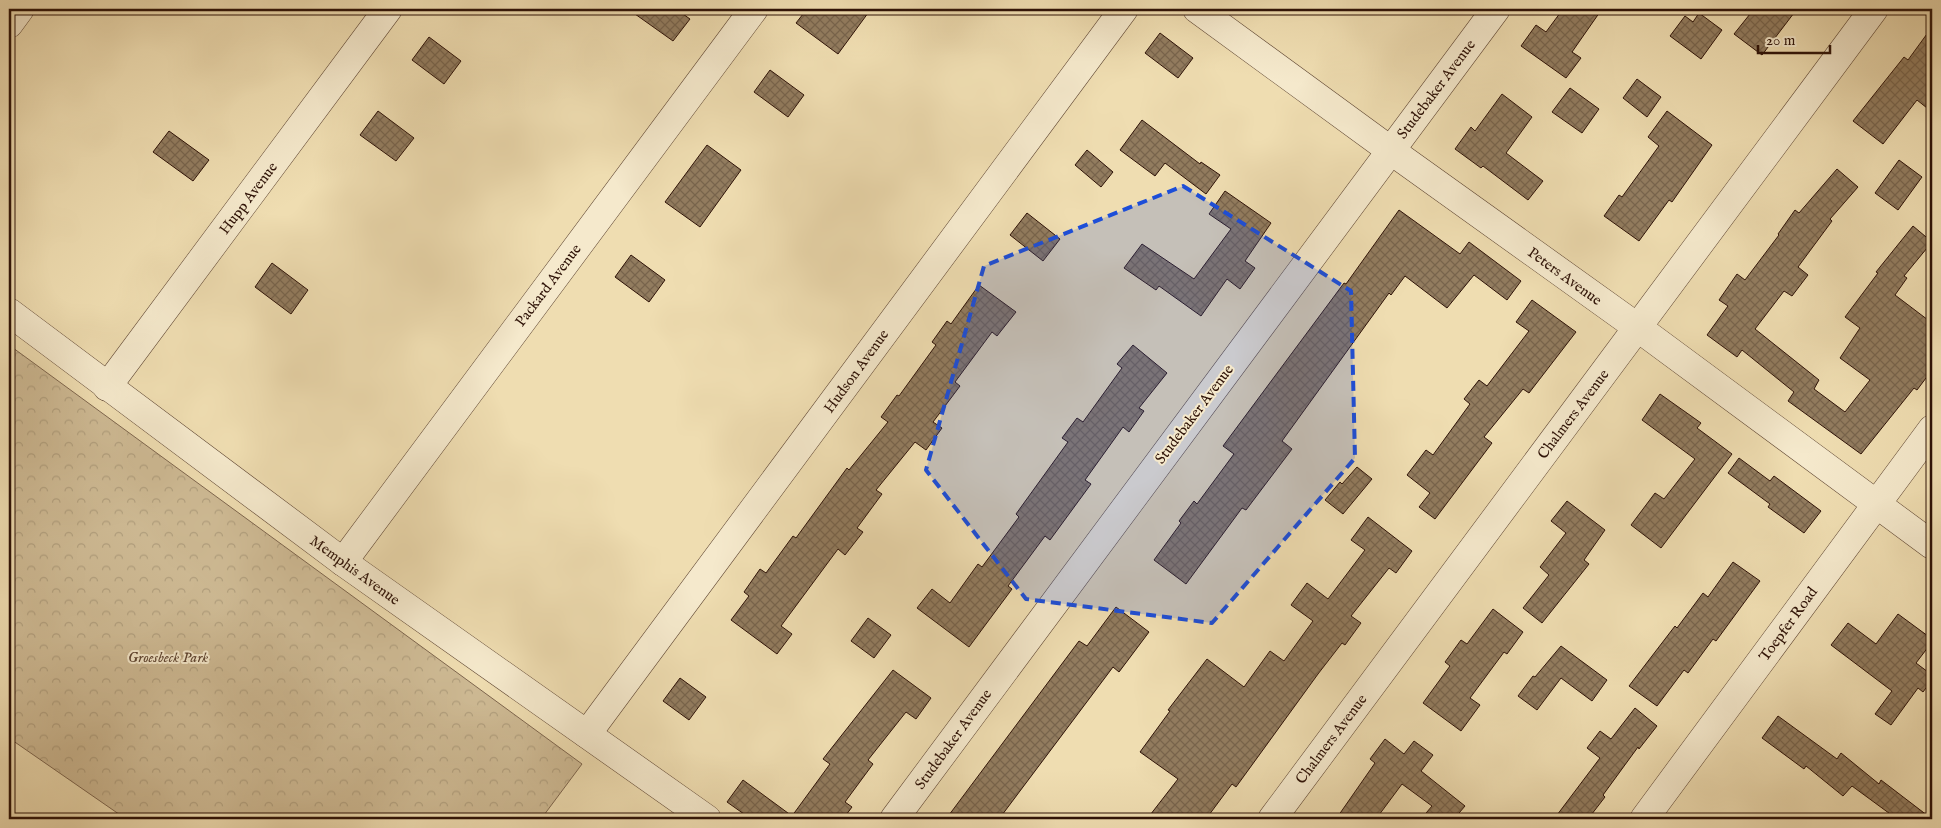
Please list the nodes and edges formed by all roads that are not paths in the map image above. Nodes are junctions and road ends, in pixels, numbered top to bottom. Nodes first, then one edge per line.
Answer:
1 (20, 9) edge
2 (388, 9) edge
3 (754, 9) edge
4 (1124, 9) edge
5 (1197, 9) edge
6 (1496, 9) edge
7 (1874, 9) edge
8 (9, 24) edge
9 (1390, 150) junction
10 (9, 312) edge
11 (1637, 327) junction
12 (107, 387) junction
13 (1932, 429) edge
14 (1876, 505) junction
15 (1932, 545) edge
16 (343, 562) junction
17 (587, 734) junction
18 (707, 819) edge
19 (894, 819) edge
20 (1272, 819) edge
21 (1644, 819) edge

1 - 8 street
2 - 12 street, Hupp Avenue
3 - 16 street, Packard Avenue
4 - 17 street, Hudson Avenue
5 - 9 street, Peters Avenue
6 - 9 street, Studebaker Avenue
7 - 11 street, Chalmers Avenue
9 - 11 street, Peters Avenue
9 - 19 street, Studebaker Avenue
10 - 12 street, Memphis Avenue
11 - 14 street, Peters Avenue
11 - 20 street, Chalmers Avenue
12 - 16 street, Memphis Avenue
13 - 14 street, Toepfer Road
14 - 15 street, Peters Avenue
14 - 21 street, Toepfer Road
16 - 17 street, Memphis Avenue
17 - 18 street, Memphis Avenue

